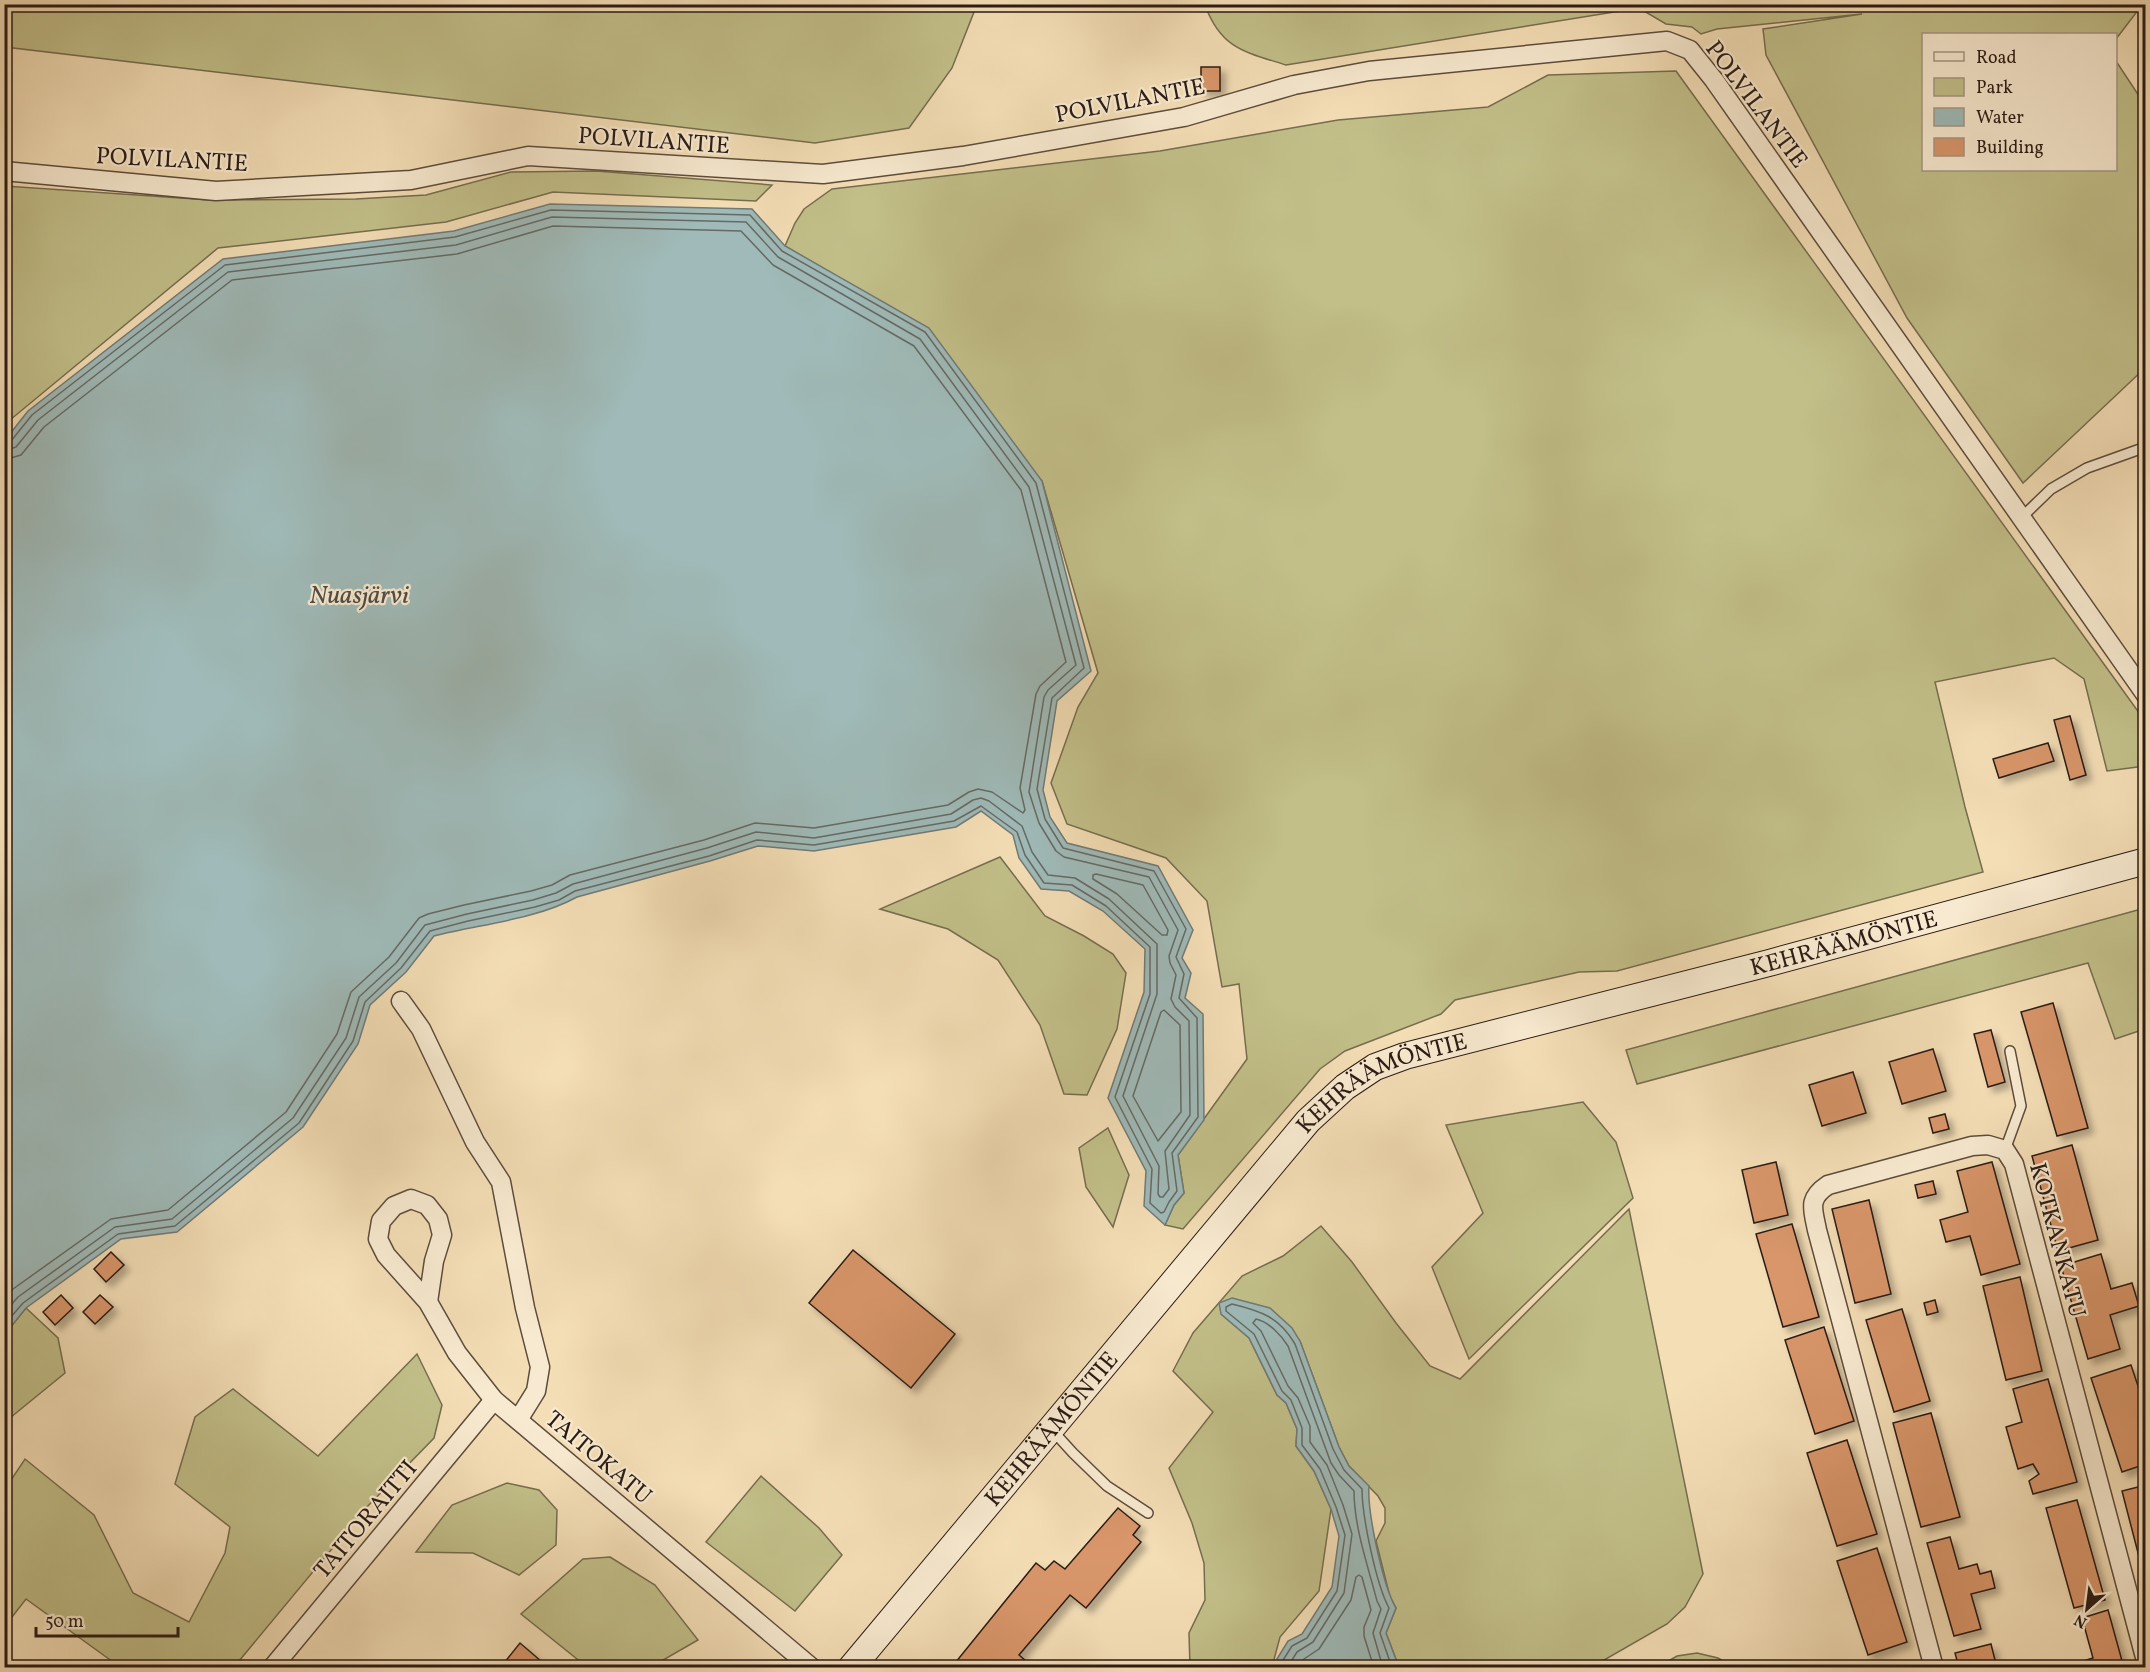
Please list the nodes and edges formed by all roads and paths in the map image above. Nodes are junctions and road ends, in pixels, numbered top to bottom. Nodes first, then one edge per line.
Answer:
1 (4, 171) edge
2 (2145, 449) edge
3 (2021, 518) junction
4 (2145, 695) edge
5 (2145, 861) edge
6 (401, 1001) dead end
7 (2010, 1051) dead end
8 (2005, 1150) junction
9 (428, 1302) junction
10 (494, 1400) junction
11 (518, 1420) junction
12 (1052, 1429) junction
13 (1148, 1513) dead end
14 (2145, 1661) edge
15 (272, 1668) edge
16 (813, 1668) edge
17 (851, 1668) edge
18 (1934, 1668) edge

1 - 3 street, POLVILANTIE
2 - 3 lane
3 - 4 street, POLVILANTIE
5 - 12 street, KEHRÄÄMÖNTIE
6 - 11 street
7 - 8 lane
8 - 14 street, KOTKANKATU
8 - 18 street, KOTKANKATU
9 - 9 street, TAITOKATU
9 - 10 street, TAITOKATU
10 - 11 street, TAITOKATU
10 - 15 street, TAITORAITTI
11 - 16 street, TAITOKATU
12 - 13 lane
12 - 17 street, KEHRÄÄMÖNTIE

